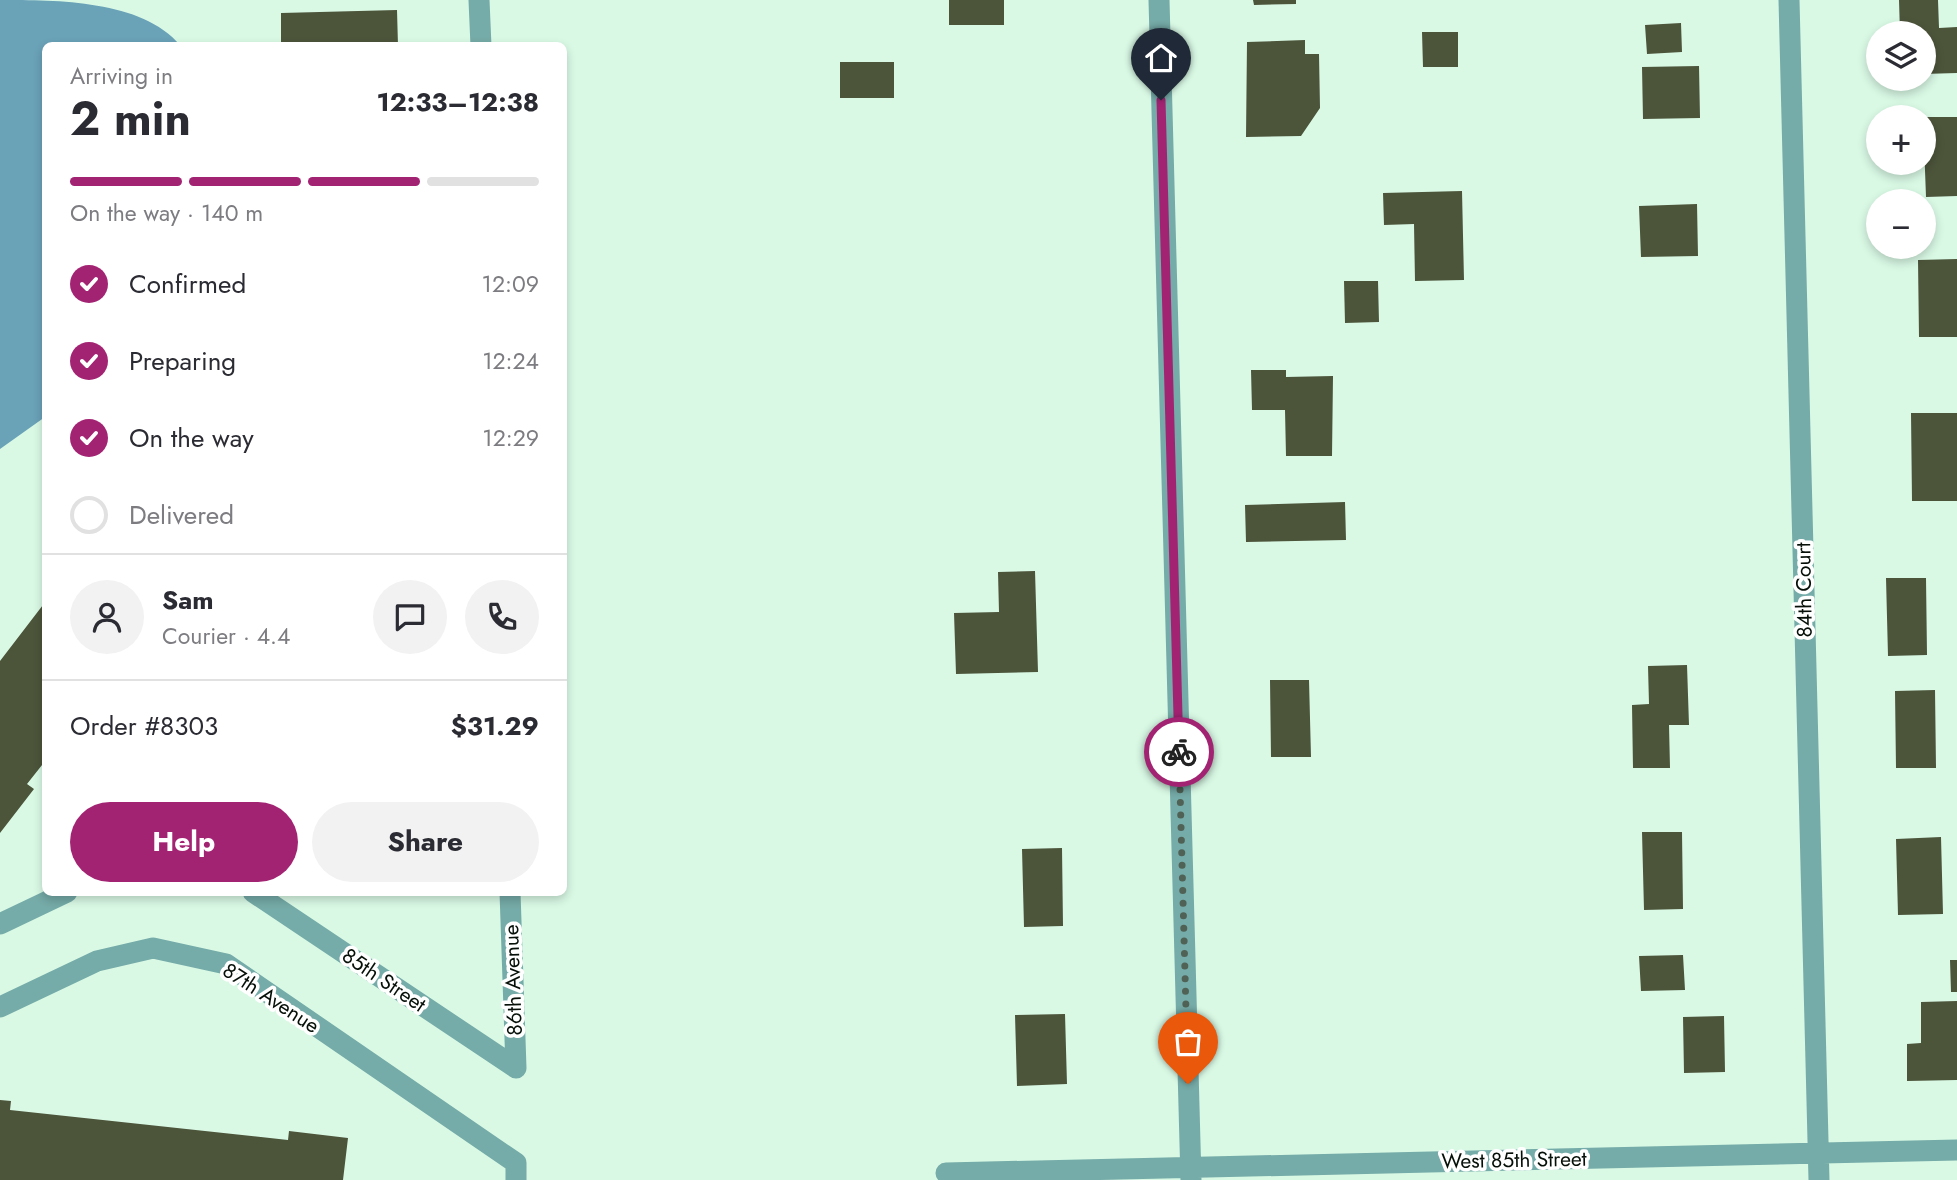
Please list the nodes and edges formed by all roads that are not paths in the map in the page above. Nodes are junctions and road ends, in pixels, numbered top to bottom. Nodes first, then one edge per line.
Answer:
1 (479, 0) edge
2 (1159, 0) edge
3 (1789, 0) edge
4 (481, 42) edge
5 (58, 896) edge
6 (259, 896) edge
7 (510, 896) edge
8 (0, 924) edge
9 (0, 1007) edge
10 (516, 1068) joint
11 (1957, 1150) edge
12 (1818, 1154) junction
13 (516, 1172) edge
14 (946, 1173) dead end
15 (1191, 1173) edge
16 (1819, 1180) edge

1 - 4 street
2 - 15 street
3 - 12 street, 84th Court
5 - 8 street
6 - 10 street, 85th Street
7 - 10 street, 86th Avenue
9 - 13 street, 87th Avenue
11 - 12 street, West 85th Street
12 - 15 street, West 85th Street
12 - 16 street, 84th Court
14 - 15 street, West 85th Street

